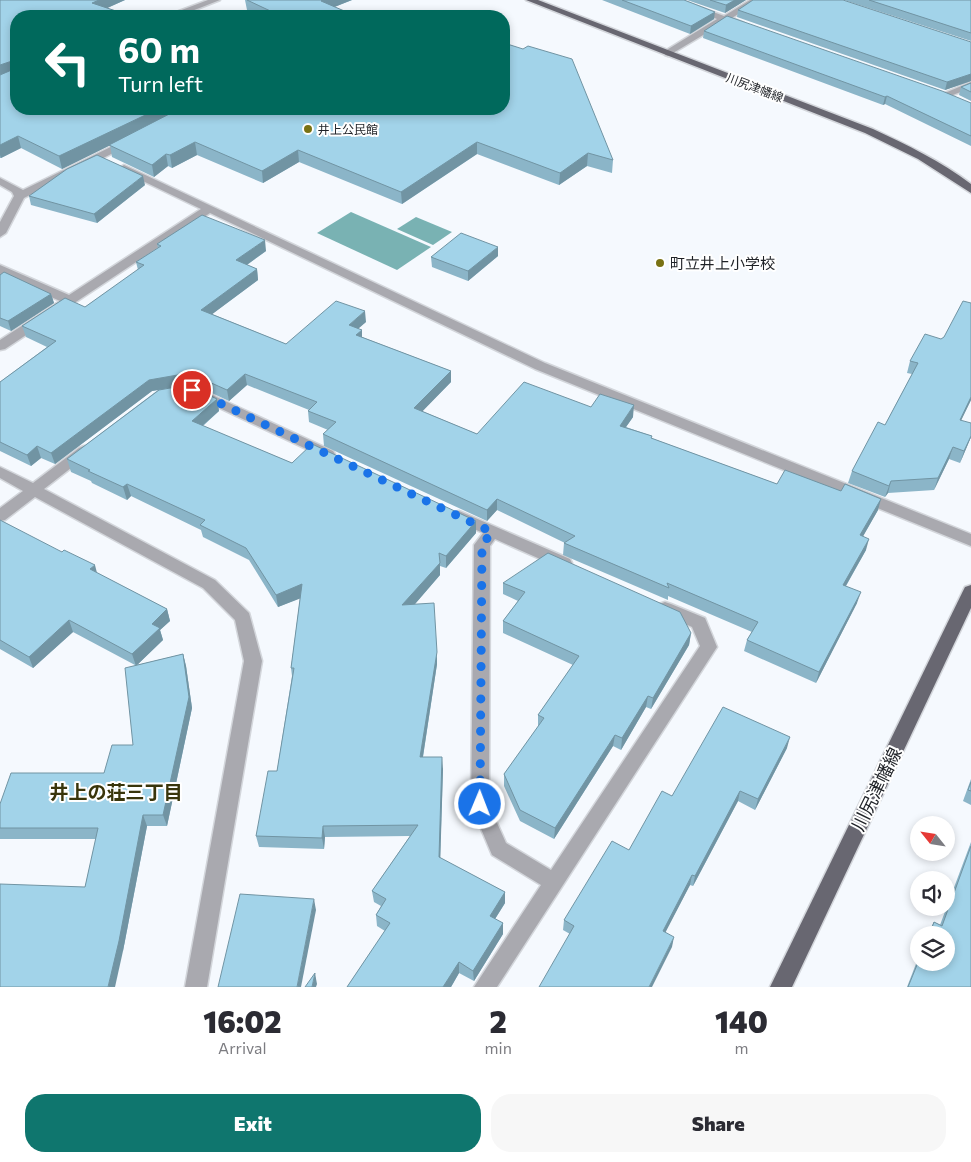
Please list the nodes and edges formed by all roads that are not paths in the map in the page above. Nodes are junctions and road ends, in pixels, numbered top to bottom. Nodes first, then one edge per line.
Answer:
1 (216, 0) edge
2 (530, 0) edge
3 (673, 0) edge
4 (756, 0) edge
5 (188, 10) edge
6 (724, 19) junction
7 (752, 28) edge
8 (668, 53) junction
9 (971, 85) edge
10 (962, 103) edge
11 (142, 134) edge
12 (98, 156) junction
13 (0, 182) edge
14 (971, 190) edge
15 (20, 196) junction
16 (210, 208) junction
17 (0, 233) edge
18 (0, 269) edge
19 (69, 300) junction
20 (0, 346) edge
21 (183, 391) edge
22 (96, 443) edge
23 (342, 461) edge
24 (0, 472) edge
25 (34, 490) junction
26 (448, 511) edge
27 (0, 516) edge
28 (492, 532) junction
29 (971, 540) edge
30 (573, 568) edge
31 (971, 591) edge
32 (654, 603) edge
33 (554, 882) junction
34 (196, 987) edge
35 (485, 987) edge
36 (780, 987) edge

1 - 5 street
2 - 8 main road, 川尻津幡線
3 - 6 street
4 - 6 street
6 - 7 street
6 - 8 street
8 - 14 main road, 川尻津幡線
9 - 10 street
11 - 12 street
12 - 15 street
12 - 16 street
13 - 15 street
15 - 17 street
16 - 19 street
16 - 29 street
18 - 19 street
19 - 20 street
21 - 23 street
22 - 25 street
24 - 25 street
25 - 27 street
25 - 34 street
26 - 28 street
28 - 30 street
28 - 33 street
31 - 36 main road, 川尻津幡線
32 - 33 street
33 - 35 street

